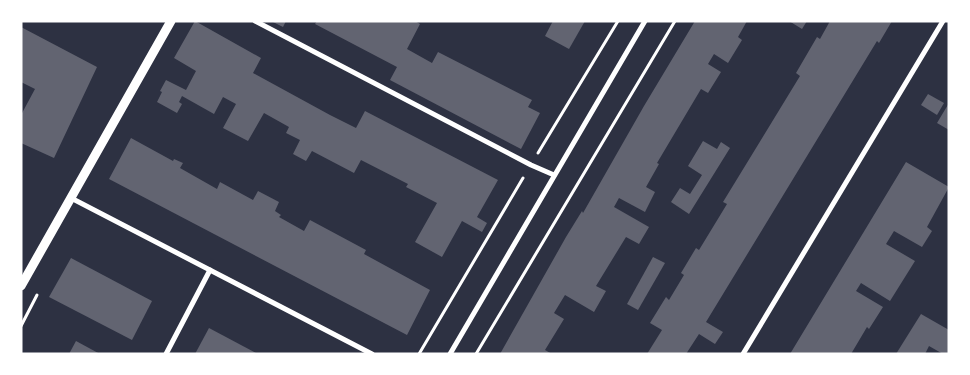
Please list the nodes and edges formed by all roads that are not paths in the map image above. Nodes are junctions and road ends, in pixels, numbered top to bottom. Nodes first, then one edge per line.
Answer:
1 (171, 21) edge
2 (256, 21) edge
3 (645, 21) edge
4 (943, 21) edge
5 (554, 175) junction
6 (71, 198) junction
7 (210, 270) junction
8 (21, 286) edge
9 (166, 354) edge
10 (372, 354) edge
11 (450, 354) edge
12 (743, 354) edge

1 - 6 street
2 - 5 street
3 - 5 street
4 - 12 street
5 - 11 street
6 - 7 street
6 - 8 street
7 - 9 street
7 - 10 street

